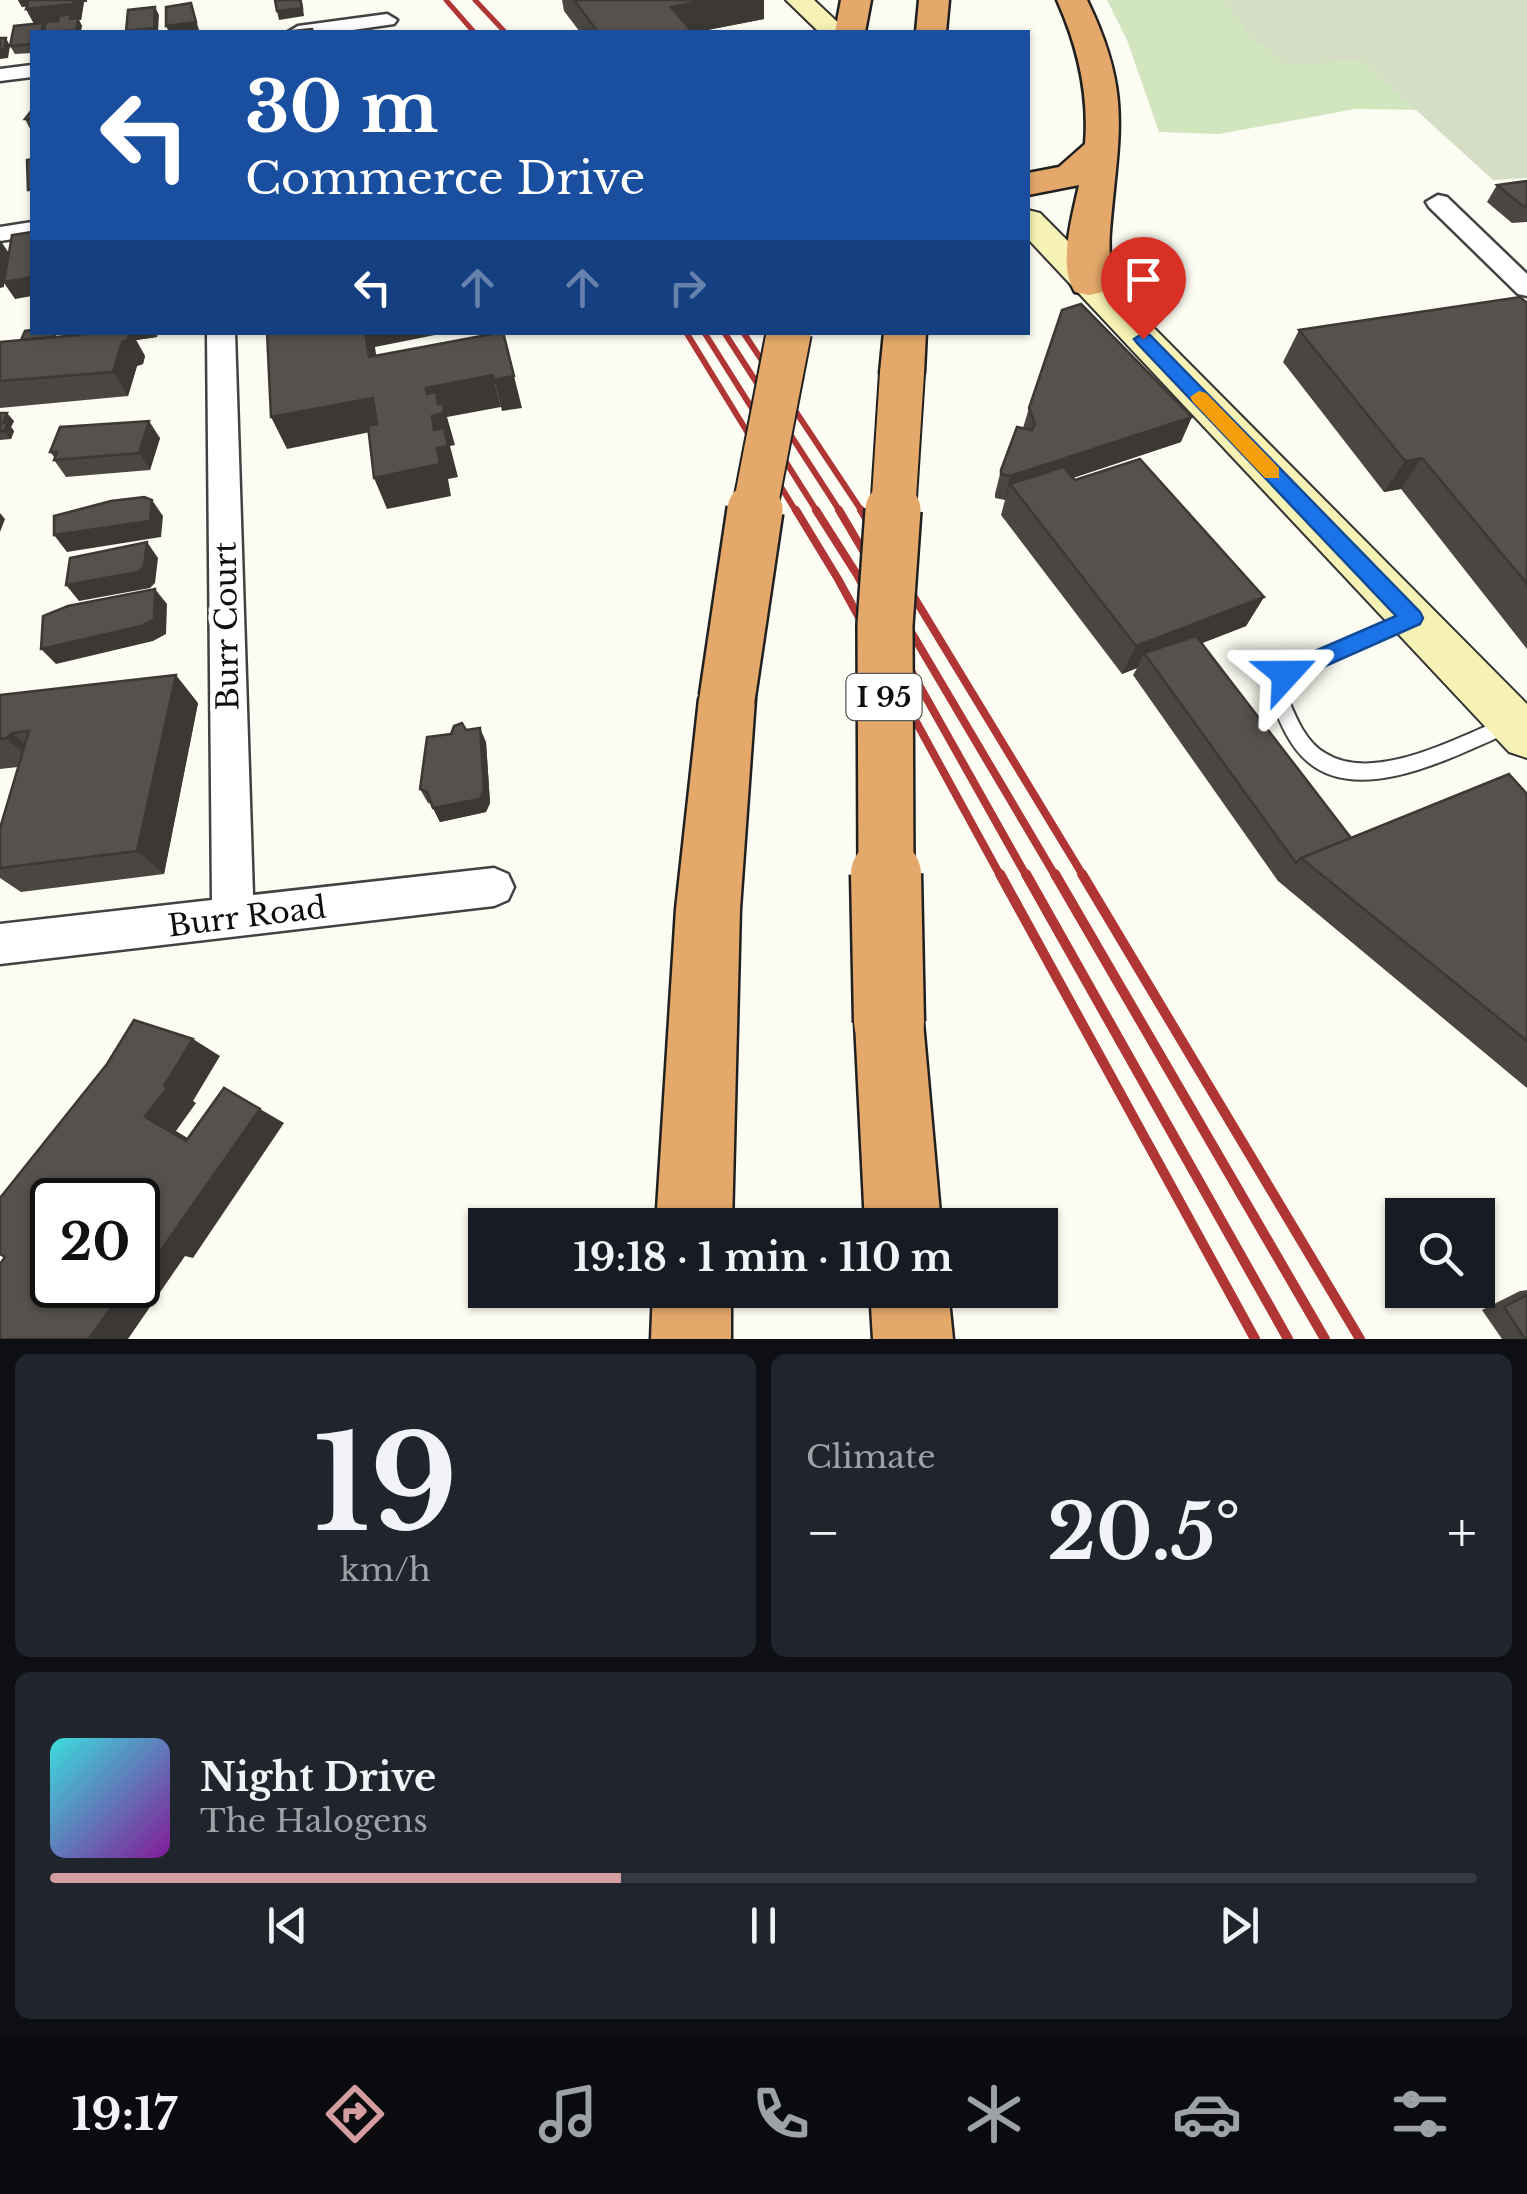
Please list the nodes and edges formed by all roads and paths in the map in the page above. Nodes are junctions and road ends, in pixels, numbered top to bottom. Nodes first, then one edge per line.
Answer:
1 (800, 0) edge
2 (934, 0) edge
3 (1072, 0) edge
4 (387, 20) dead end
5 (313, 30) edge
6 (832, 30) edge
7 (931, 30) edge
8 (30, 70) edge
9 (0, 75) edge
10 (1103, 144) junction
11 (1030, 184) edge
12 (1438, 202) dead end
13 (1030, 222) edge
14 (30, 229) edge
15 (0, 234) edge
16 (1089, 283) junction
17 (1527, 288) edge
18 (222, 335) edge
19 (788, 335) edge
20 (905, 335) edge
21 (1412, 618) junction
22 (1520, 730) edge
23 (494, 887) dead end
24 (233, 920) junction
25 (0, 944) edge
26 (695, 1208) edge
27 (902, 1208) edge
28 (692, 1308) edge
29 (910, 1308) edge
30 (692, 1339) edge
31 (913, 1339) edge

1 - 6 main road
2 - 7 highway
3 - 10 highway
4 - 5 street
8 - 9 street
10 - 11 highway
10 - 16 highway
12 - 17 street
13 - 16 main road
14 - 15 street
16 - 21 main road
18 - 24 street, Burr Court
19 - 26 highway, bridge
20 - 27 highway, I 95, bridge
21 - 22 main road
21 - 22 lane
23 - 24 street, Burr Road
24 - 25 street, Burr Road
28 - 30 highway
29 - 31 highway

